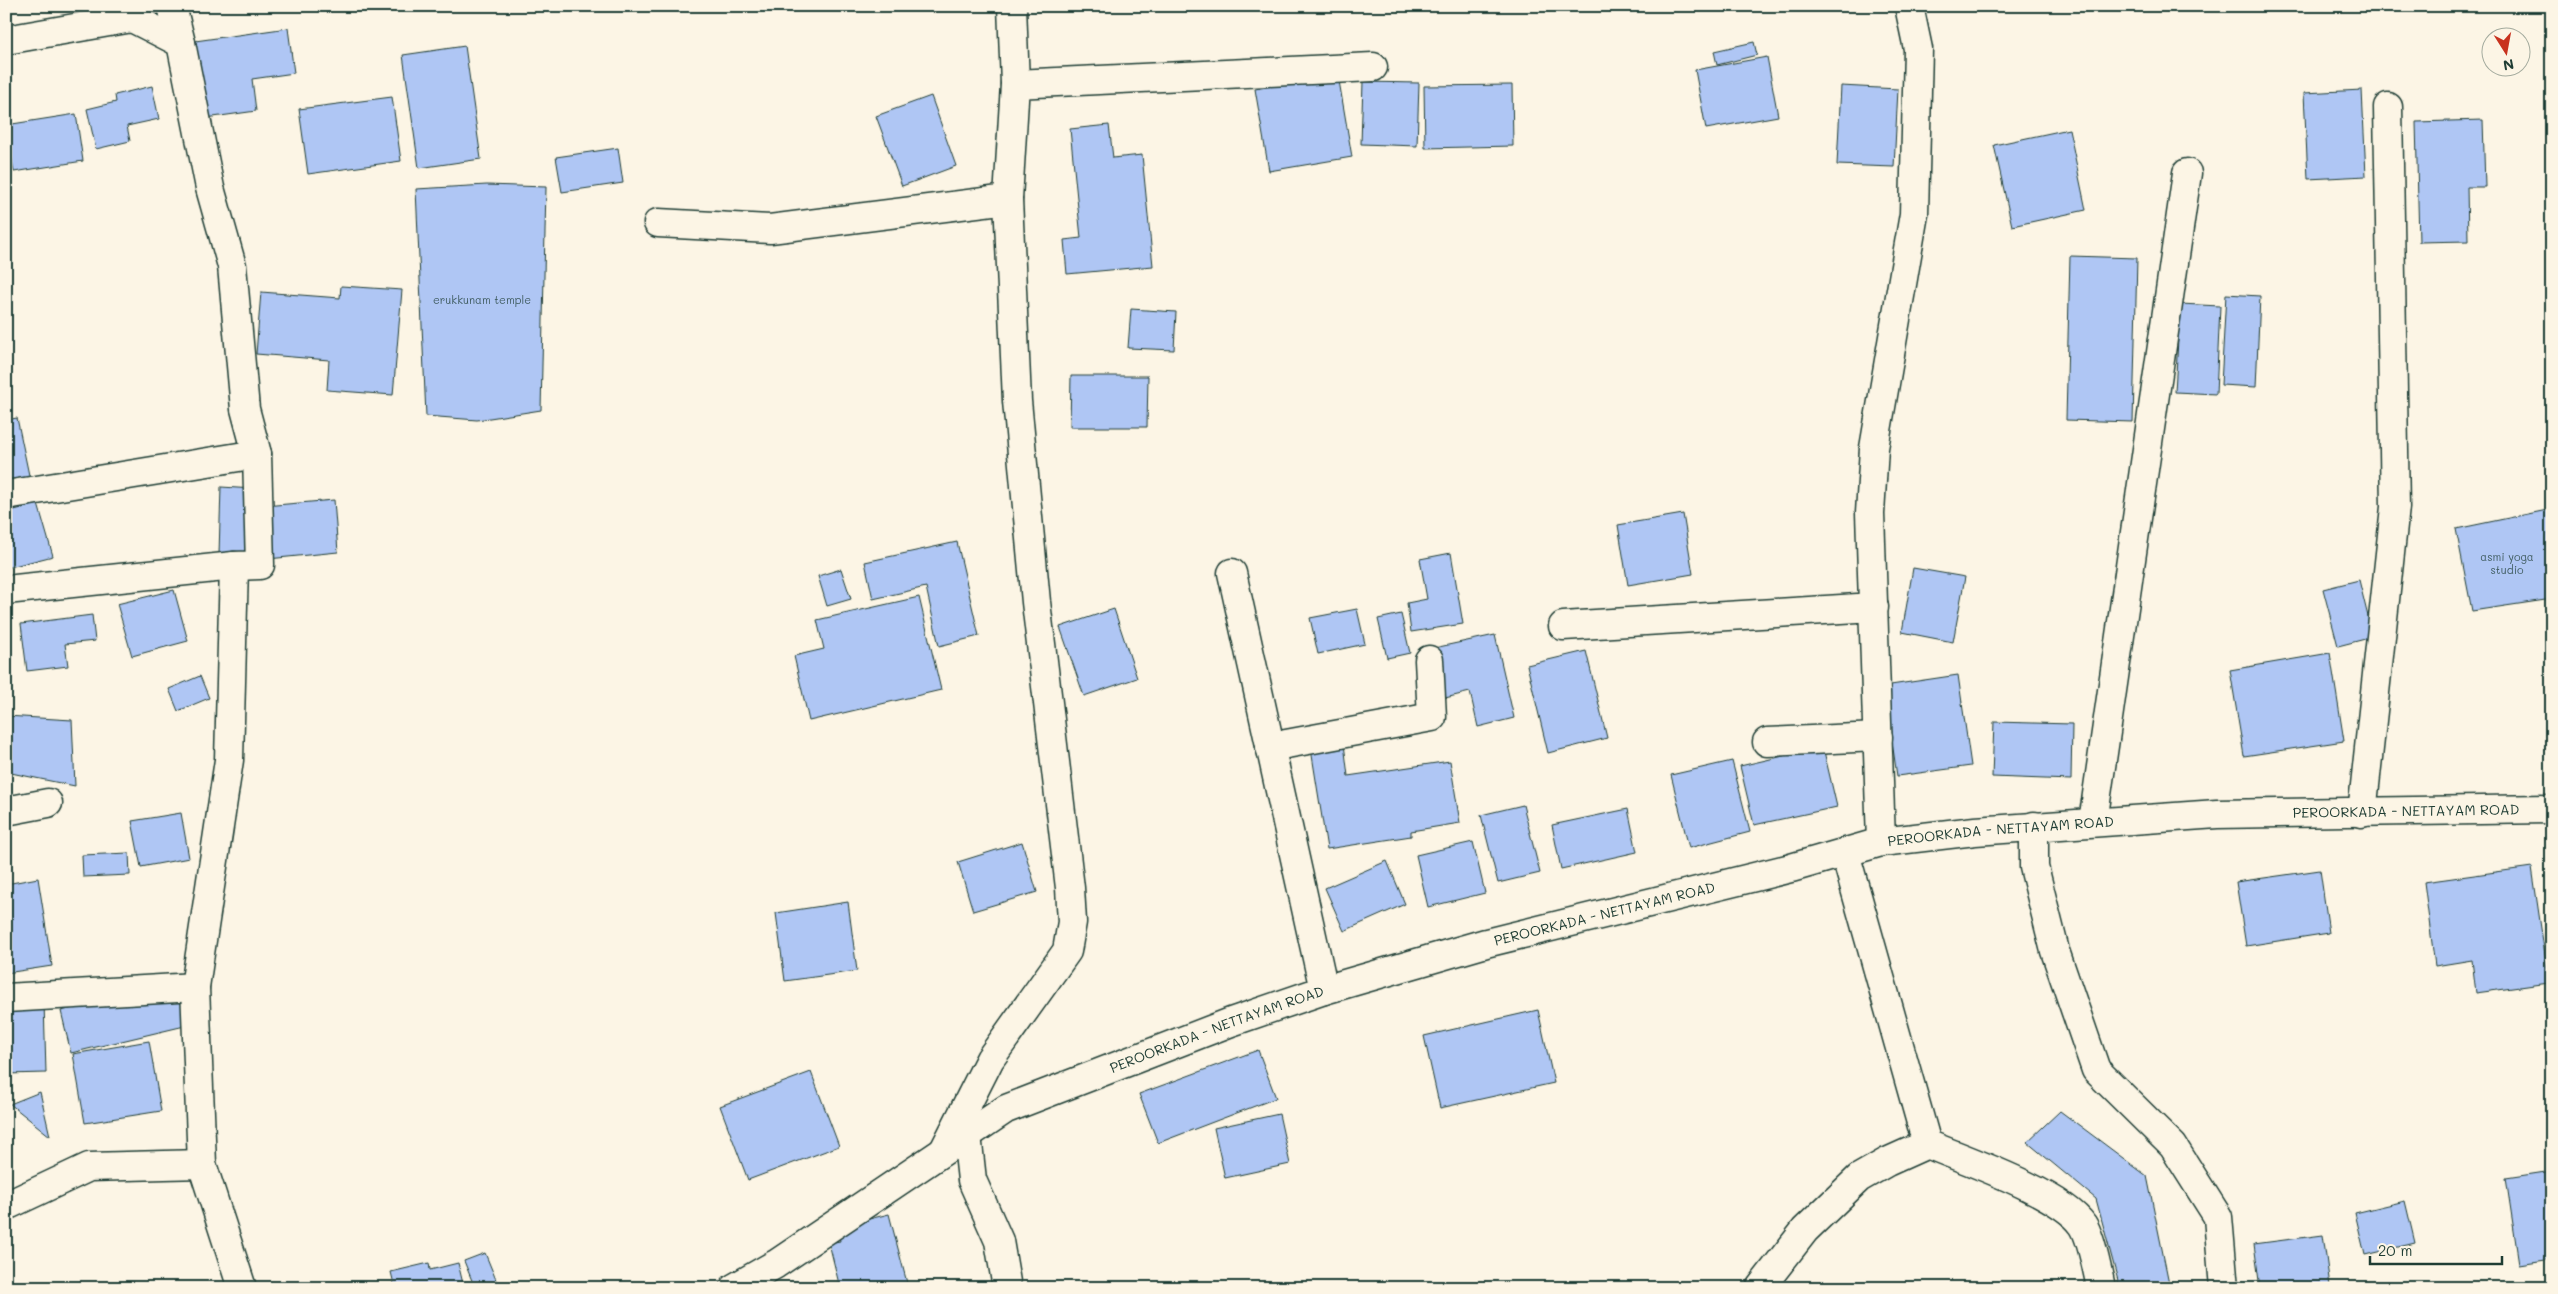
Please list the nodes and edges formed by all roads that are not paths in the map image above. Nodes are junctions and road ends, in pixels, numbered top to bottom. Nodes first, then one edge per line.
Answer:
1 (172, 6) edge
2 (1012, 6) edge
3 (1909, 6) edge
4 (6, 40) edge
5 (181, 43) junction
6 (1373, 67) dead end
7 (1015, 84) junction
8 (2388, 107) dead end
9 (2187, 174) dead end
10 (1008, 199) junction
11 (658, 223) dead end
12 (258, 454) junction
13 (6, 494) edge
14 (234, 566) junction
15 (1232, 573) dead end
16 (6, 590) edge
17 (1874, 607) junction
18 (1563, 626) dead end
19 (1429, 660) dead end
20 (1878, 737) junction
21 (1767, 742) dead end
22 (1270, 747) junction
23 (48, 803) dead end
24 (2552, 810) edge
25 (6, 811) edge
26 (2362, 813) junction
27 (2092, 822) junction
28 (2034, 826) junction
29 (1882, 842) junction
30 (1845, 853) junction
31 (195, 986) junction
32 (1324, 990) junction
33 (6, 998) edge
34 (967, 1135) junction
35 (1927, 1144) junction
36 (944, 1150) junction
37 (202, 1164) junction
38 (6, 1206) edge
39 (242, 1288) edge
40 (734, 1288) edge
41 (1007, 1288) edge
42 (1760, 1288) edge
43 (2101, 1288) edge
44 (2224, 1288) edge

1 - 5 street
2 - 7 street
3 - 17 street
4 - 5 street
5 - 12 street
6 - 7 street
7 - 10 street
8 - 26 street
9 - 27 street
10 - 11 street
10 - 36 street
12 - 13 street
12 - 14 street
14 - 16 street
14 - 31 street
15 - 22 street
17 - 18 street
17 - 20 street
19 - 22 street
20 - 21 street
20 - 29 street
22 - 32 street
23 - 25 street
24 - 26 street, PEROORKADA - NETTAYAM ROAD
26 - 27 street, PEROORKADA - NETTAYAM ROAD
27 - 28 street, PEROORKADA - NETTAYAM ROAD
28 - 29 street, PEROORKADA - NETTAYAM ROAD
28 - 44 street
29 - 30 street, PEROORKADA - NETTAYAM ROAD
30 - 32 street, PEROORKADA - NETTAYAM ROAD
30 - 35 street
31 - 33 street
31 - 37 street
32 - 34 street, PEROORKADA - NETTAYAM ROAD
34 - 36 street, PEROORKADA - NETTAYAM ROAD
34 - 41 street
35 - 42 street
35 - 43 street
36 - 40 street, PEROORKADA - NETTAYAM ROAD
37 - 38 street
37 - 39 street

